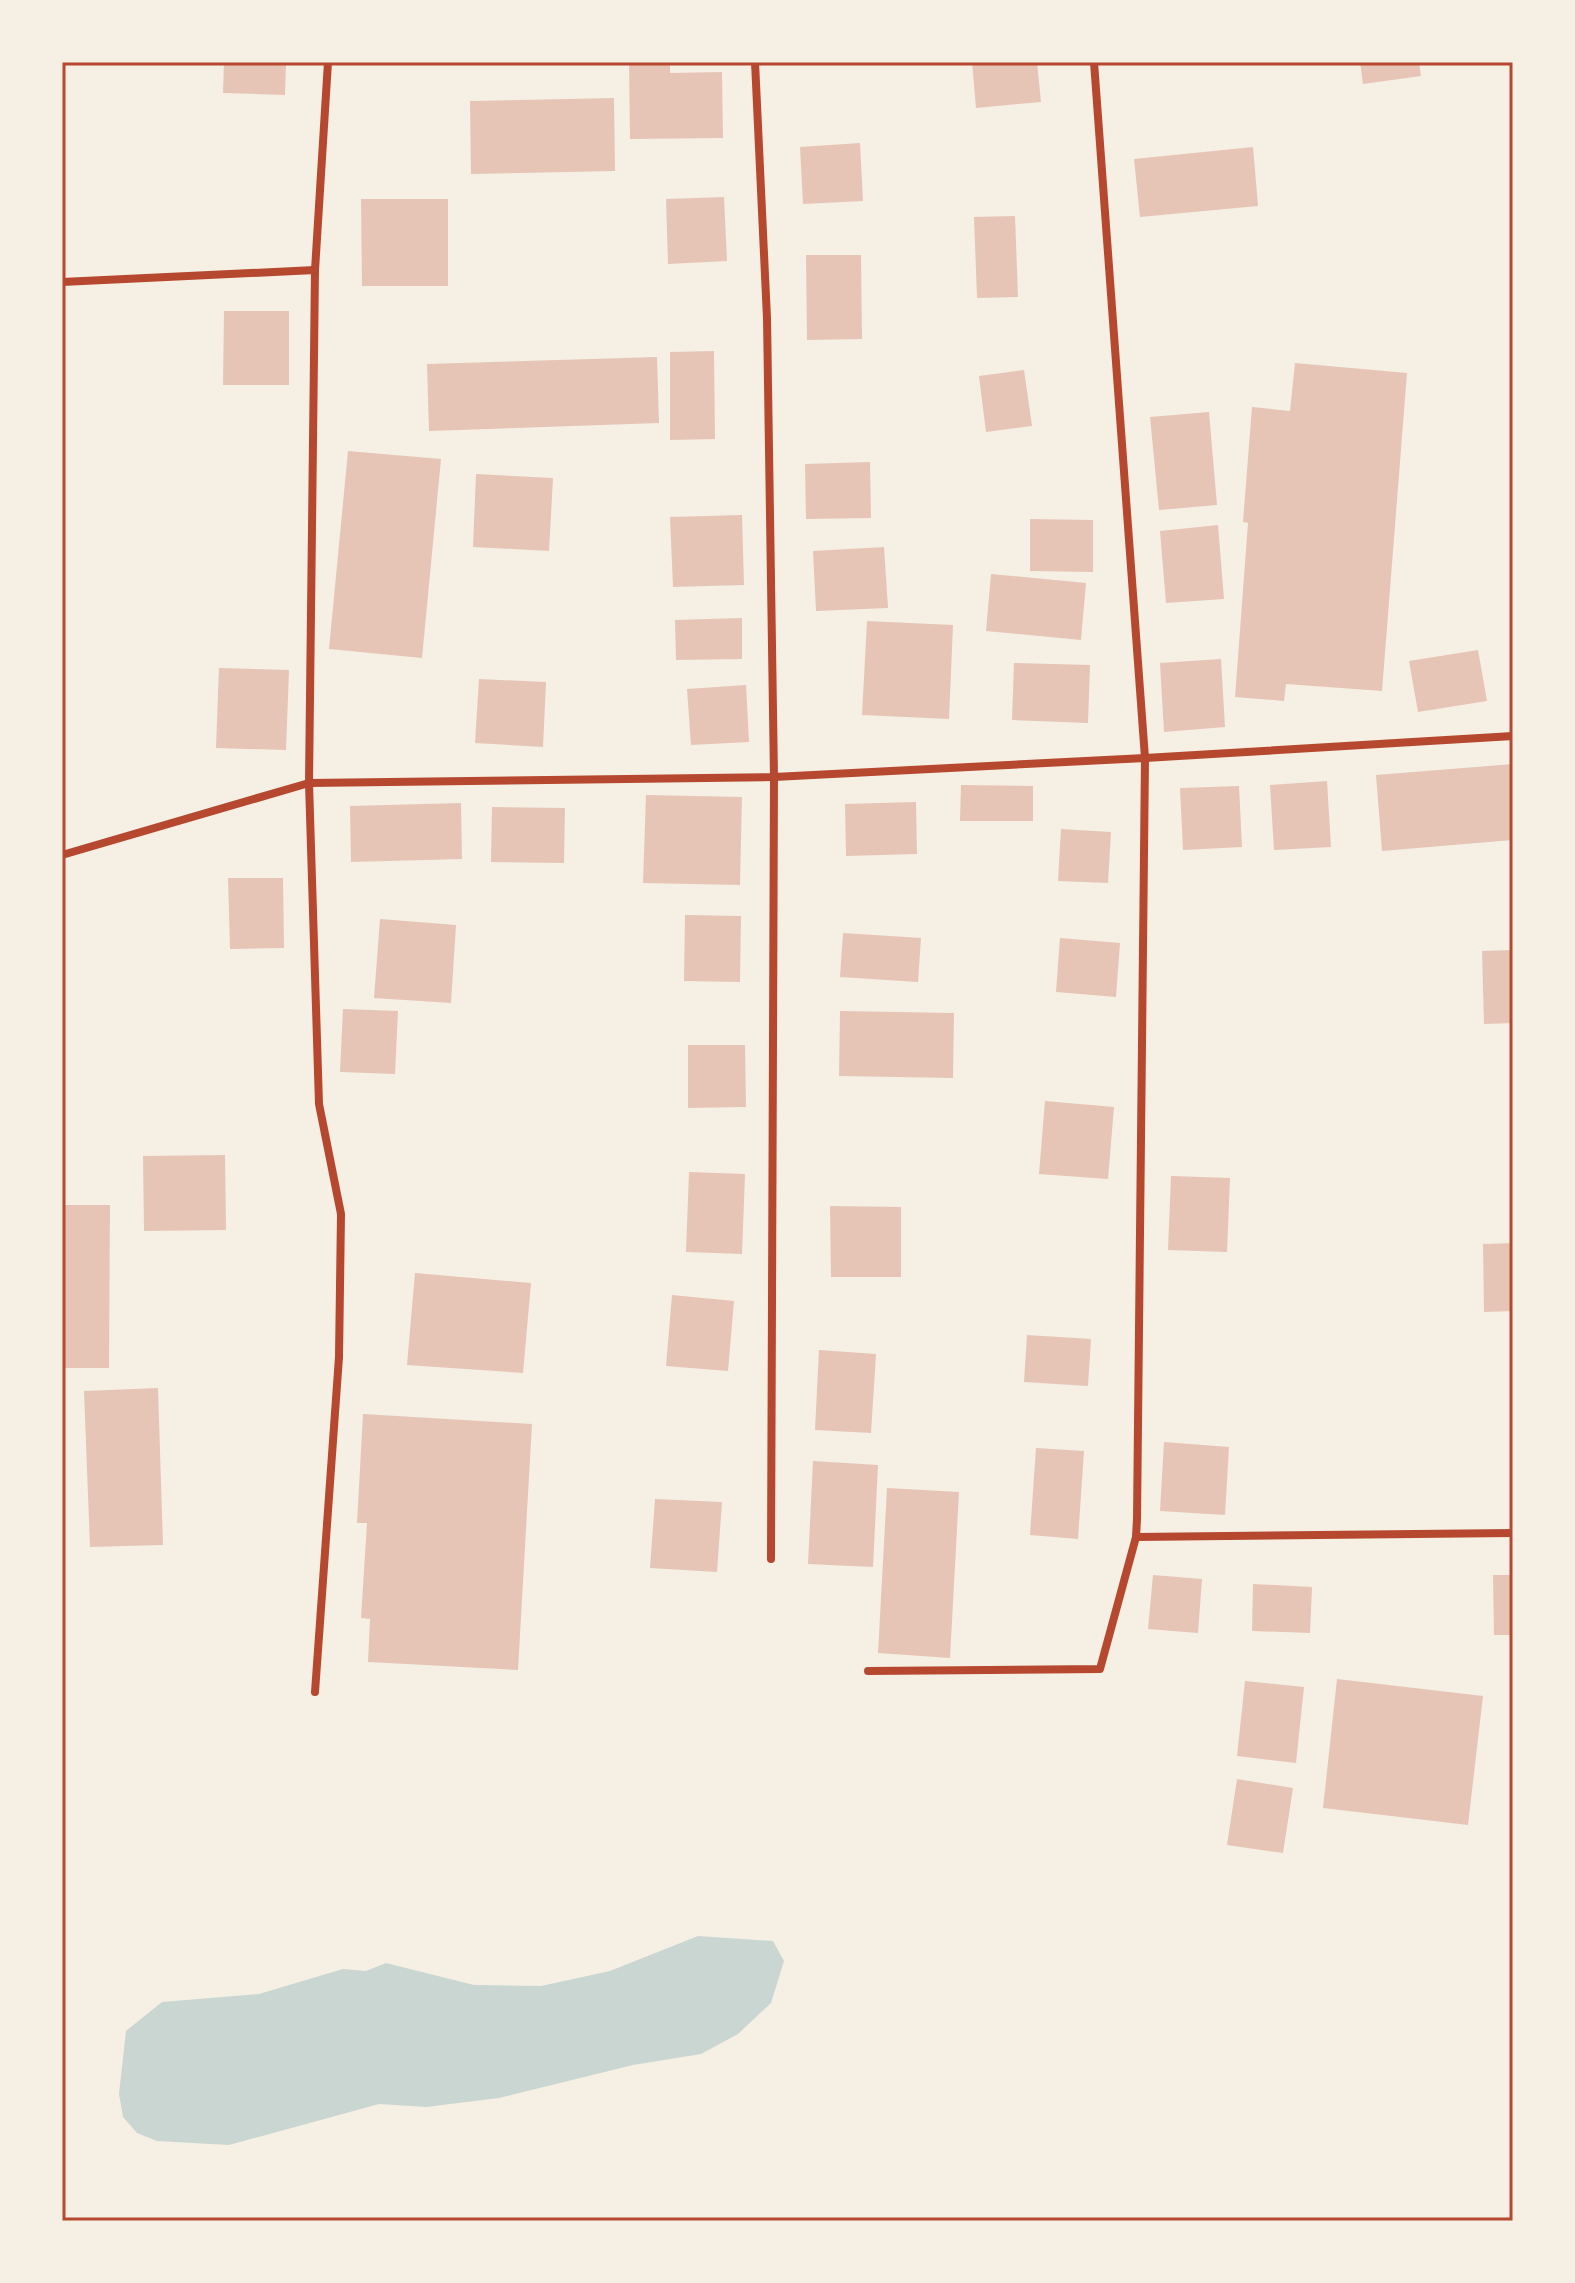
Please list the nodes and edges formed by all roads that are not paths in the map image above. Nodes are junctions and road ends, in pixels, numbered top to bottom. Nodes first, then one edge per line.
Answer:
1 (328, 62) edge
2 (755, 62) edge
3 (1094, 62) edge
4 (315, 270) junction
5 (62, 282) edge
6 (1513, 736) edge
7 (1145, 758) junction
8 (774, 777) junction
9 (309, 783) junction
10 (62, 855) edge
11 (1513, 1533) edge
12 (1136, 1537) junction
13 (771, 1559) dead end
14 (868, 1671) dead end
15 (315, 1692) dead end

1 - 4 street
2 - 8 street
3 - 7 street
4 - 5 street
4 - 9 street
6 - 7 street
7 - 8 street
7 - 12 street
8 - 9 street
8 - 13 street
9 - 10 street
9 - 15 street
11 - 12 street
12 - 14 street

